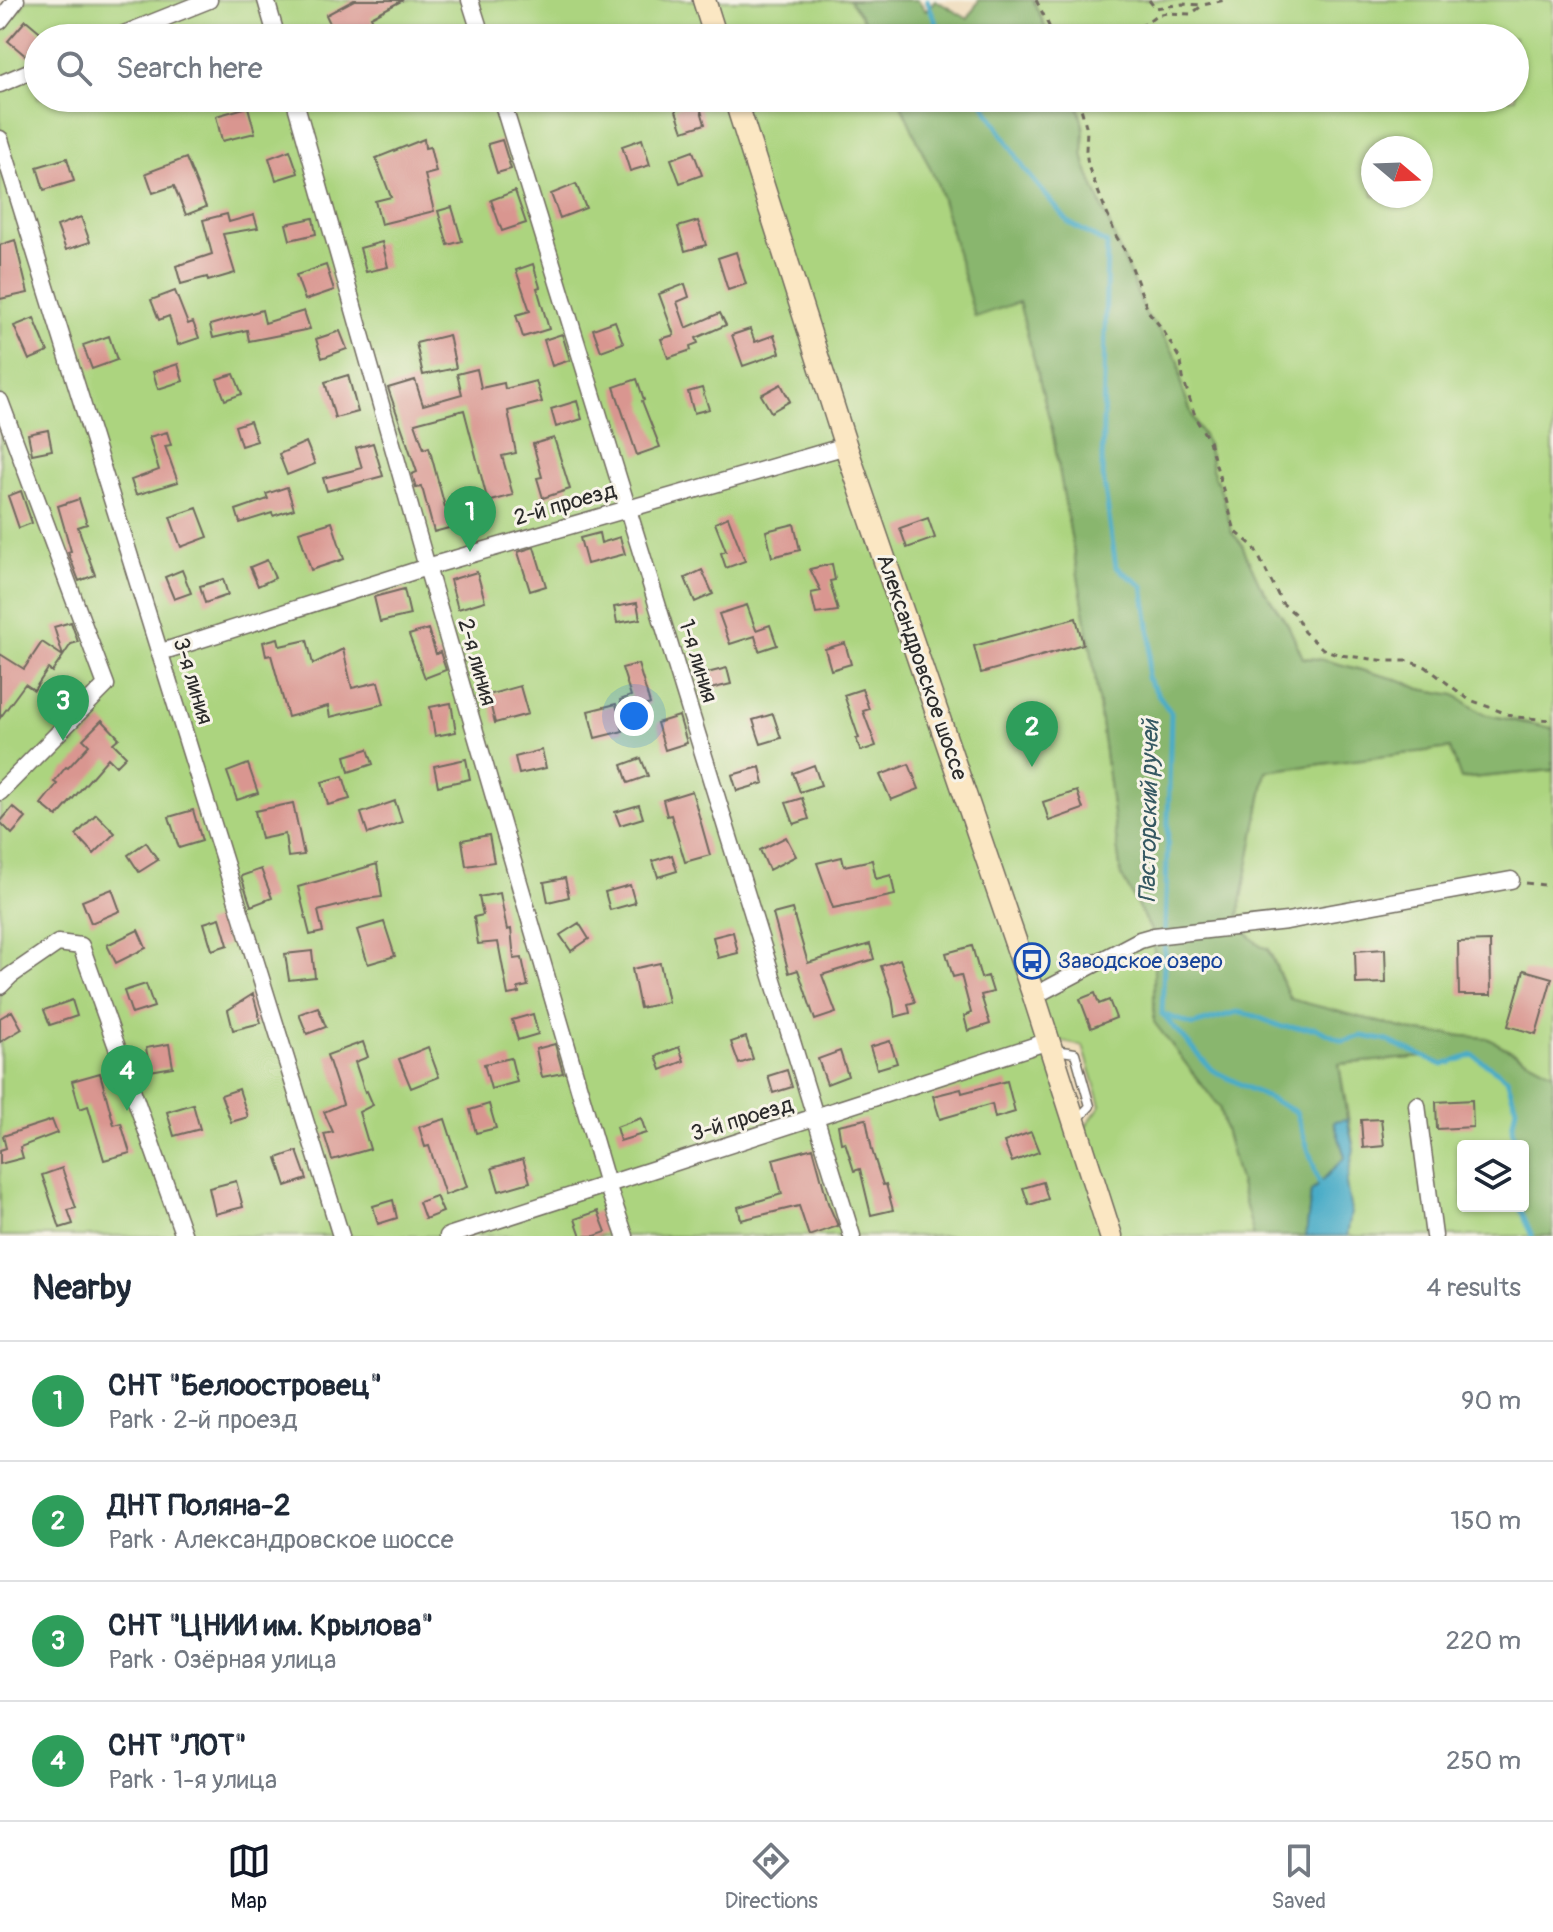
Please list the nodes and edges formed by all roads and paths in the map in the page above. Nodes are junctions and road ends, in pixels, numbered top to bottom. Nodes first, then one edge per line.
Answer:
1 (16, 0) edge
2 (209, 0) edge
3 (266, 0) edge
4 (470, 0) edge
5 (704, 0) edge
6 (1036, 0) edge
7 (1149, 0) edge
8 (1225, 0) edge
9 (1203, 5) junction
10 (0, 21) edge
11 (149, 24) edge
12 (273, 24) edge
13 (478, 24) edge
14 (712, 24) edge
15 (1048, 24) edge
16 (1144, 24) edge
17 (24, 74) edge
18 (0, 84) edge
19 (298, 112) edge
20 (505, 112) edge
21 (739, 112) edge
22 (1082, 112) edge
23 (0, 139) edge
24 (0, 401) edge
25 (3, 421) edge
26 (846, 446) junction
27 (629, 509) junction
28 (427, 567) junction
29 (161, 652) junction
30 (1553, 720) edge
31 (0, 792) edge
32 (1511, 880) joint
33 (1553, 886) edge
34 (0, 986) edge
35 (1034, 996) junction
36 (1050, 1045) junction
37 (1417, 1105) dead end
38 (814, 1119) junction
39 (607, 1184) junction
40 (184, 1236) edge
41 (341, 1236) edge
42 (448, 1236) edge
43 (625, 1236) edge
44 (852, 1236) edge
45 (1111, 1236) edge
46 (1434, 1236) edge

1 - 10 street
2 - 11 street
3 - 12 street
4 - 13 street
5 - 14 street
6 - 15 path
7 - 9 path
8 - 9 path
9 - 16 path
17 - 18 street
19 - 28 street, 2-я линия
20 - 27 street, 1-я линия
21 - 26 street, Александровское шоссе
22 - 30 path
23 - 29 street, 3-я линия
24 - 25 street
25 - 31 street
26 - 27 street, 2-й проезд
26 - 35 street, Александровское шоссе
27 - 28 street, 2-й проезд
27 - 38 street, 1-я линия
28 - 29 street, 2-й проезд
28 - 39 street, 2-я линия
29 - 41 street, 3-я линия
32 - 33 path
32 - 35 street
34 - 40 street
35 - 36 street, Александровское шоссе
36 - 38 street, 3-й проезд
36 - 45 street, Александровское шоссе
37 - 46 street
38 - 39 street, 3-й проезд
38 - 44 street, 1-я линия
39 - 42 street, 3-й проезд
39 - 43 street, 2-я линия

